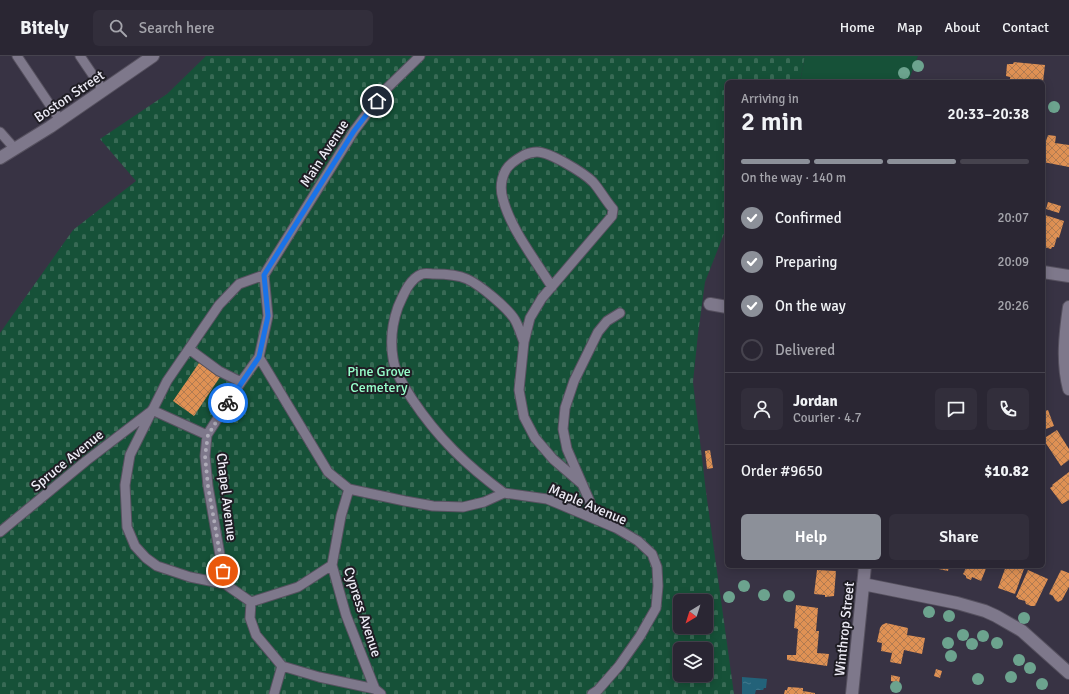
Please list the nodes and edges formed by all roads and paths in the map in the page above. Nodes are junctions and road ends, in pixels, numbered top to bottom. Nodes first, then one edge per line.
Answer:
1 (16, 56) edge
2 (80, 56) edge
3 (153, 56) edge
4 (420, 56) edge
5 (103, 90) junction
6 (60, 120) junction
7 (0, 132) edge
8 (15, 149) junction
9 (0, 158) edge
10 (1045, 272) edge
11 (264, 275) junction
12 (1069, 276) edge
13 (552, 287) junction
14 (710, 304) dead end
15 (1069, 307) edge
16 (725, 308) edge
17 (620, 313) dead end
18 (524, 342) junction
19 (189, 349) junction
20 (259, 357) junction
21 (241, 382) junction
22 (1069, 389) edge
23 (152, 410) junction
24 (208, 435) junction
25 (582, 484) junction
26 (349, 490) junction
27 (504, 493) junction
28 (589, 516) junction
29 (0, 532) edge
30 (332, 565) junction
31 (865, 568) edge
32 (226, 584) junction
33 (863, 584) junction
34 (250, 602) junction
35 (282, 666) junction
36 (1069, 673) edge
37 (378, 691) edge
38 (274, 694) edge
39 (592, 694) edge
40 (852, 694) edge

1 - 6 lane
2 - 5 lane
3 - 5 street, Boston Street
4 - 11 lane, Main Avenue
5 - 6 street, Boston Street
6 - 8 street, Boston Street
7 - 8 lane
8 - 9 street, Boston Street
10 - 12 street
11 - 19 lane
11 - 20 lane
13 - 13 lane
13 - 18 lane
14 - 16 street
15 - 22 street
17 - 25 lane
18 - 25 lane
18 - 27 lane
19 - 21 lane
19 - 23 lane
20 - 21 lane, Chapel Avenue
20 - 26 lane
21 - 24 lane, Chapel Avenue
23 - 24 lane
23 - 29 lane, Spruce Avenue
23 - 32 lane
24 - 32 lane, Chapel Avenue
25 - 28 lane
26 - 27 lane
26 - 30 lane, Cypress Avenue
27 - 28 lane, Maple Avenue
28 - 39 lane, Maple Avenue
30 - 34 lane
30 - 37 lane, Cypress Avenue
31 - 33 street, Winthrop Street
32 - 34 lane
33 - 36 street
33 - 40 street, Winthrop Street
34 - 35 lane
35 - 37 lane
35 - 38 lane

